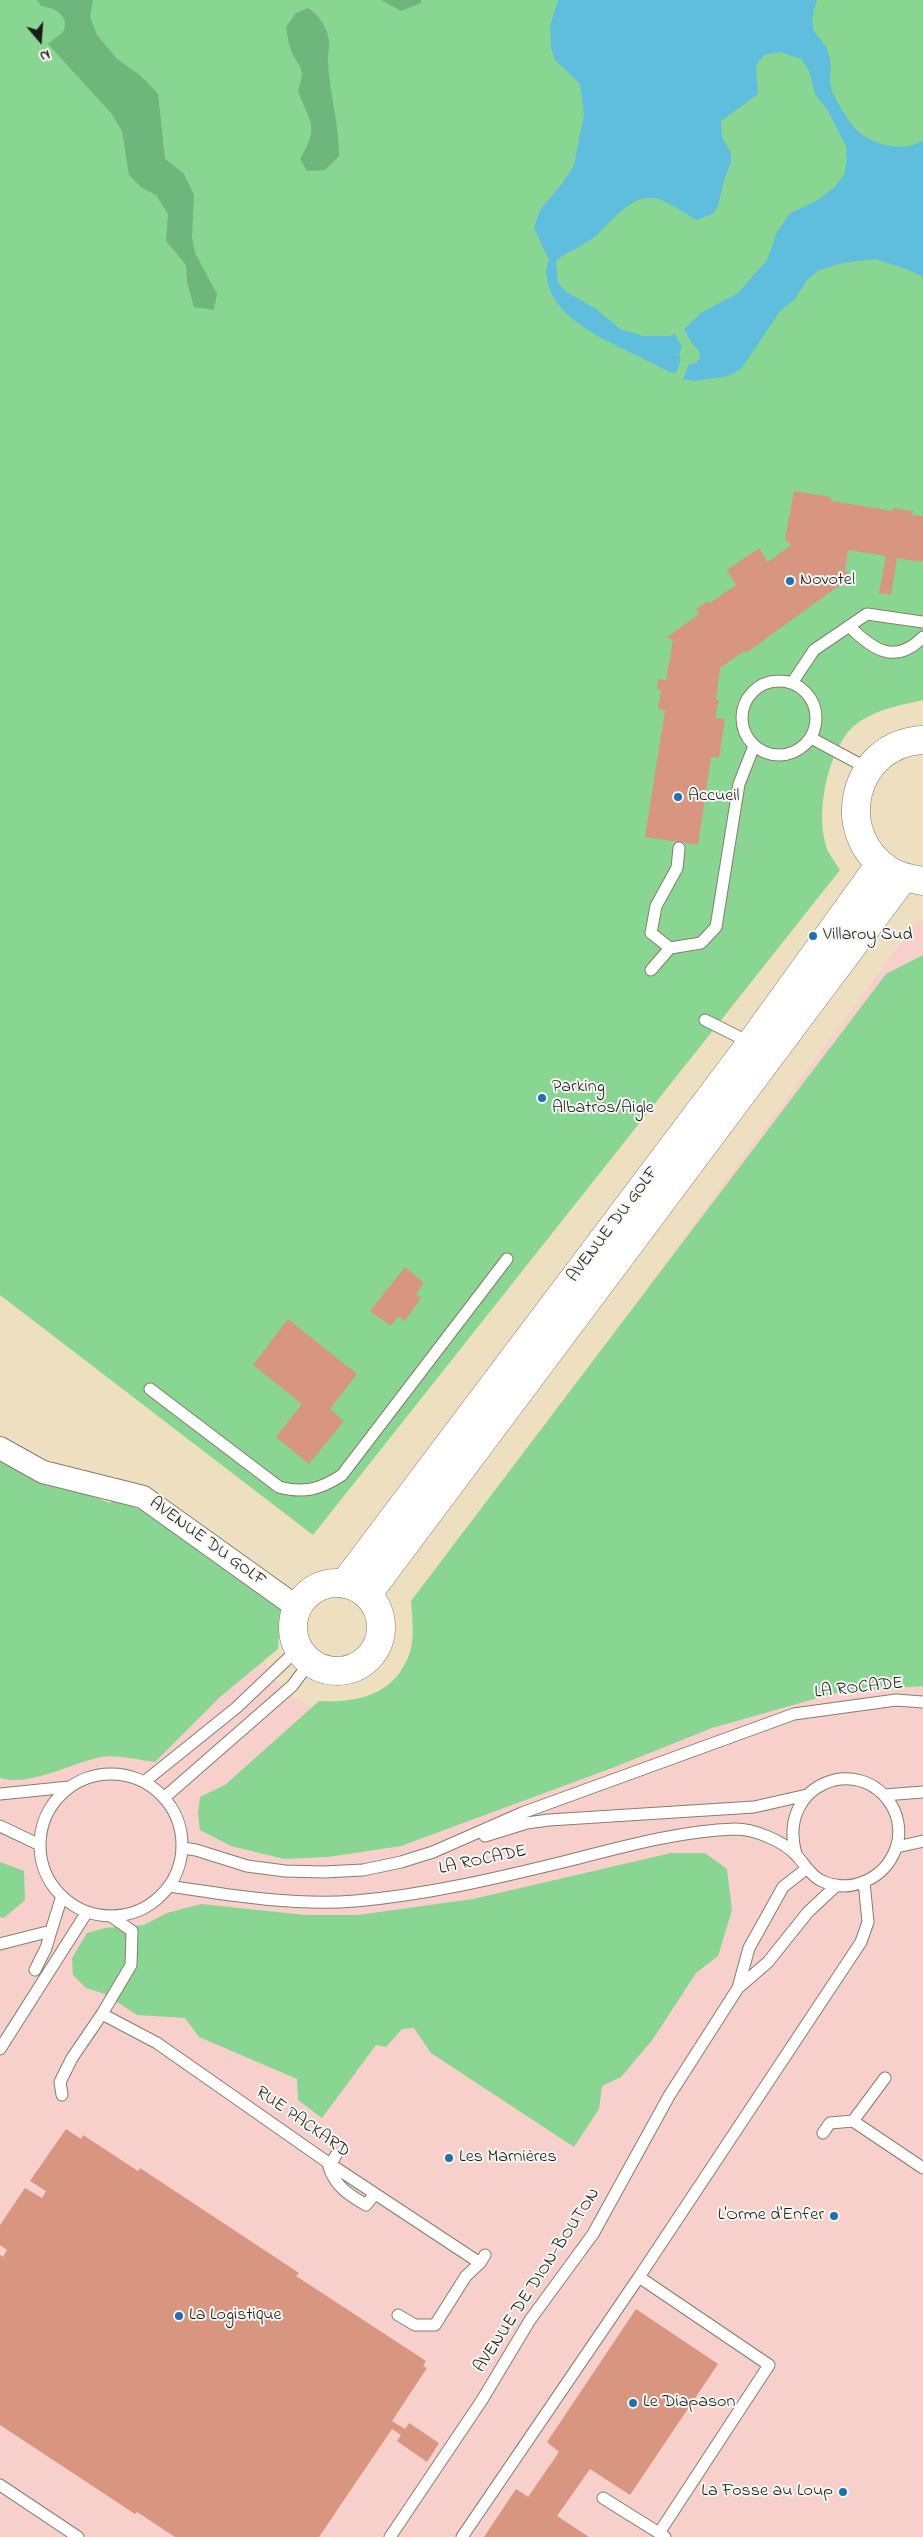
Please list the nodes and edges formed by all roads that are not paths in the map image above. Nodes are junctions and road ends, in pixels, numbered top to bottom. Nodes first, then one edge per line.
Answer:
1 (923, 622) edge
2 (849, 626) junction
3 (923, 637) edge
4 (792, 683) junction
5 (810, 738) junction
6 (923, 740) edge
7 (754, 746) junction
8 (867, 768) junction
9 (679, 848) dead end
10 (880, 864) junction
11 (913, 879) edge
12 (670, 948) junction
13 (651, 970) dead end
14 (705, 1020) dead end
15 (751, 1043) junction
16 (507, 1259) dead end
17 (150, 1389) dead end
18 (0, 1448) edge
19 (356, 1589) junction
20 (298, 1608) junction
21 (304, 1655) junction
22 (923, 1702) edge
23 (144, 1782) junction
24 (69, 1788) junction
25 (923, 1792) edge
26 (0, 1794) edge
27 (807, 1795) junction
28 (884, 1795) junction
29 (165, 1798) junction
30 (0, 1826) edge
31 (923, 1841) edge
32 (40, 1844) junction
33 (897, 1847) junction
34 (182, 1848) junction
35 (433, 1852) junction
36 (796, 1854) junction
37 (806, 1869) junction
38 (864, 1882) junction
39 (170, 1886) junction
40 (837, 1886) junction
41 (62, 1896) junction
42 (87, 1912) junction
43 (111, 1916) junction
44 (51, 1931) junction
45 (3, 1941) edge
46 (35, 1970) dead end
47 (738, 1988) junction
48 (102, 2014) junction
49 (0, 2049) edge
50 (885, 2078) dead end
51 (62, 2095) dead end
52 (853, 2121) junction
53 (823, 2133) dead end
54 (333, 2160) junction
55 (923, 2168) edge
56 (375, 2194) junction
57 (638, 2277) junction
58 (398, 2315) dead end
59 (0, 2485) edge
60 (603, 2498) dead end
61 (662, 2535) edge
62 (78, 2537) edge
63 (390, 2537) edge
64 (462, 2537) edge

1 - 2 lane
2 - 3 lane
2 - 4 lane
4 - 5 lane
4 - 7 lane
5 - 7 lane
5 - 8 lane
6 - 8 street, AVENUE DU GOLF
7 - 12 lane
8 - 10 street, AVENUE DU GOLF
9 - 12 lane
10 - 11 street, AVENUE DU GOLF
10 - 15 street, AVENUE DU GOLF
11 - 19 street, AVENUE DU GOLF
12 - 13 lane
14 - 15 lane
15 - 19 street, AVENUE DU GOLF
16 - 17 lane
18 - 20 street, AVENUE DU GOLF
19 - 20 street
19 - 21 street
20 - 21 street
21 - 23 lane
21 - 29 lane
22 - 35 lane, LA ROCADE
23 - 24 lane
23 - 29 lane
24 - 26 lane
24 - 32 lane
25 - 28 lane
27 - 28 lane
27 - 35 lane, LA ROCADE
27 - 36 lane
28 - 33 lane
29 - 34 lane
30 - 32 lane
31 - 33 lane
32 - 41 lane
33 - 38 lane
34 - 35 lane, LA ROCADE
34 - 39 lane
36 - 37 lane
36 - 39 lane, LA ROCADE
37 - 40 lane
37 - 47 lane, AVENUE DE DION-BOUTON
38 - 40 lane
38 - 57 lane
39 - 43 lane
40 - 47 lane, AVENUE DE DION-BOUTON
41 - 42 lane
41 - 44 lane
42 - 43 lane
42 - 49 lane
43 - 48 lane
44 - 45 lane
44 - 46 lane
47 - 63 lane, AVENUE DE DION-BOUTON
48 - 51 lane
48 - 54 lane, RUE PACKARD
50 - 52 lane
52 - 53 lane
52 - 55 lane
54 - 56 lane, RUE PACKARD
54 - 56 lane
56 - 58 lane, RUE PACKARD
57 - 61 lane
57 - 64 lane
59 - 62 lane
60 - 61 lane

